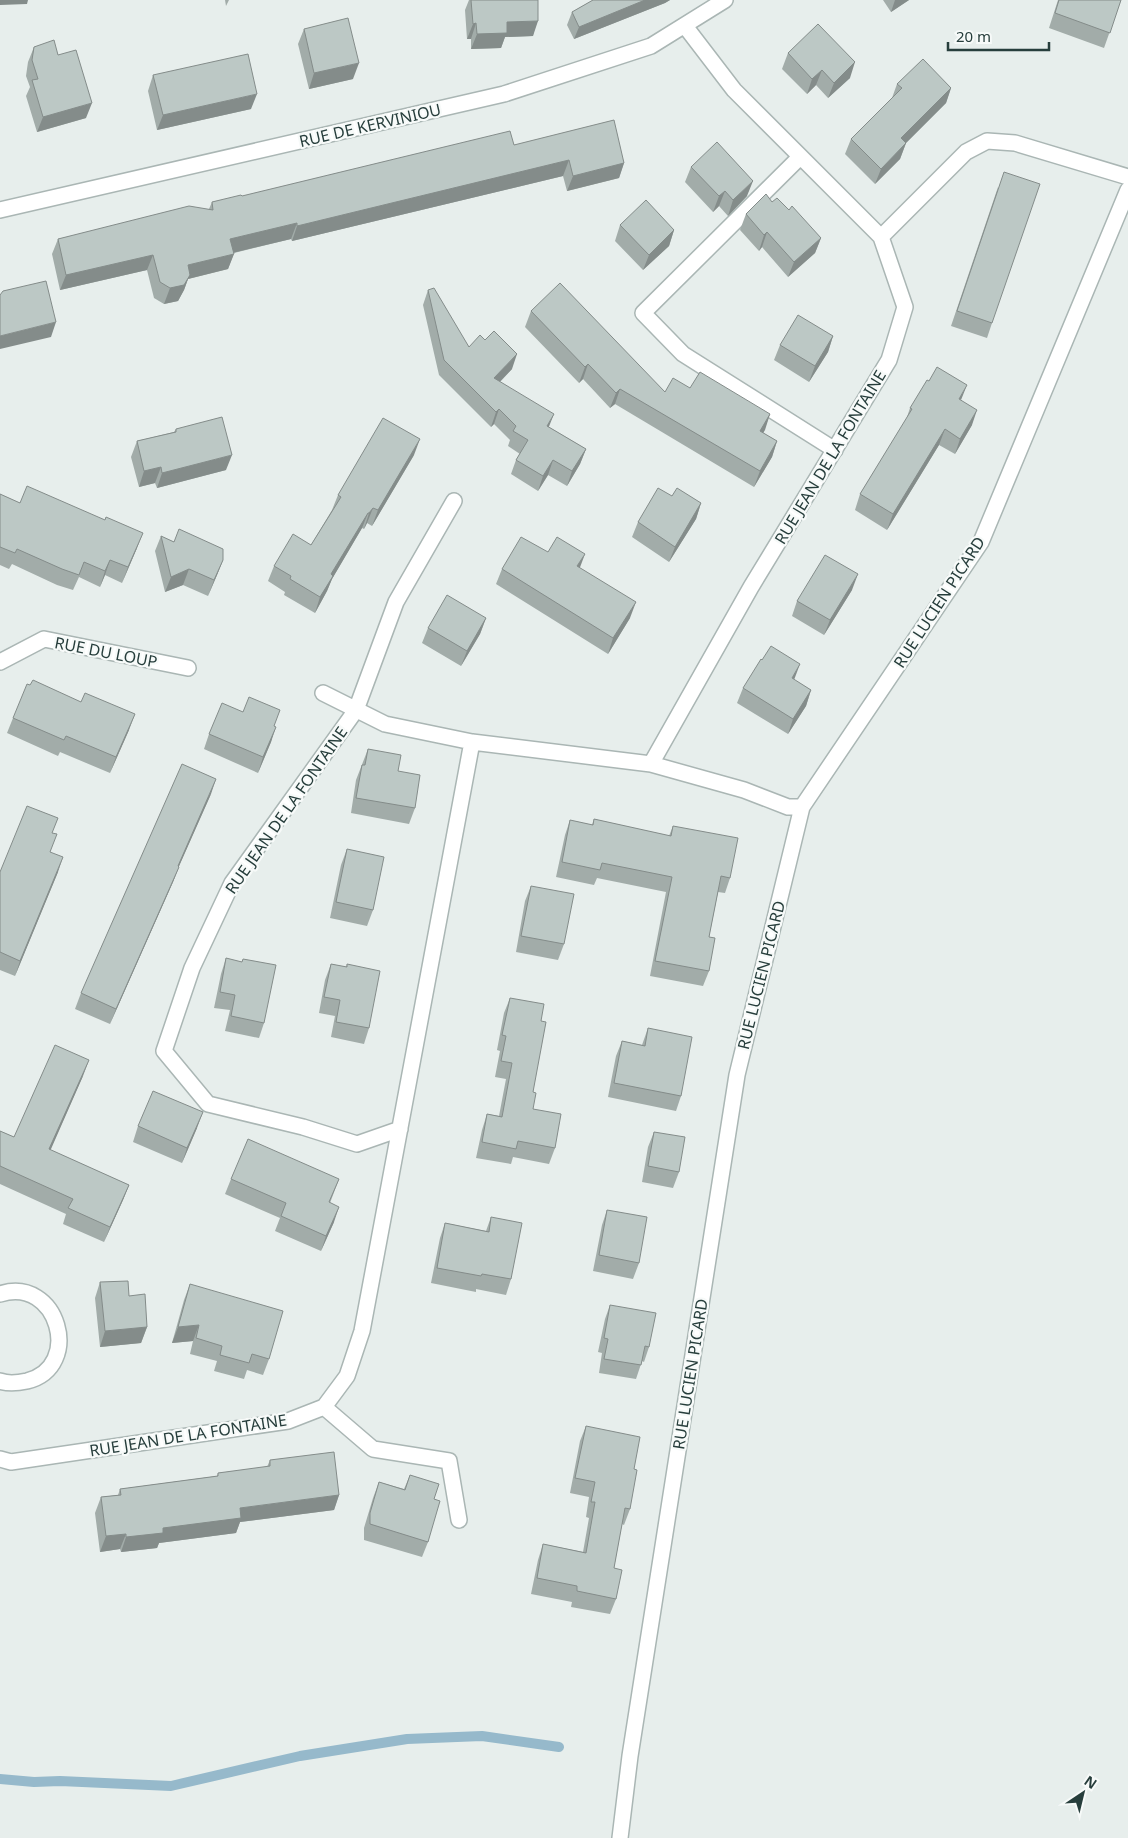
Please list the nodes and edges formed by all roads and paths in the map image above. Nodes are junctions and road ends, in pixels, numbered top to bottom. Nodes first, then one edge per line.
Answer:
1 (725, 0) edge
2 (686, 26) junction
3 (800, 157) junction
4 (1128, 177) edge
5 (1128, 190) edge
6 (0, 210) edge
7 (881, 237) junction
8 (835, 450) junction
9 (454, 501) dead end
10 (0, 662) edge
11 (188, 668) dead end
12 (323, 693) dead end
13 (356, 710) junction
14 (472, 742) junction
15 (651, 764) junction
16 (802, 807) junction
17 (400, 1129) junction
18 (0, 1294) edge
19 (0, 1381) edge
20 (324, 1406) junction
21 (0, 1459) edge
22 (459, 1520) dead end
23 (620, 1838) edge

1 - 2 street, RUE DE KERVINIOU
2 - 3 street, RUE JEAN DE LA FONTAINE
2 - 6 street, RUE DE KERVINIOU
3 - 7 street, RUE JEAN DE LA FONTAINE
3 - 8 street
4 - 7 street
5 - 16 street, RUE LUCIEN PICARD
7 - 8 street, RUE JEAN DE LA FONTAINE
8 - 15 street, RUE JEAN DE LA FONTAINE
9 - 13 street, RUE JEAN DE LA FONTAINE
10 - 11 street, RUE DU LOUP
12 - 13 street, RUE JEAN DE LA FONTAINE
13 - 14 street, RUE JEAN DE LA FONTAINE
13 - 17 street, RUE JEAN DE LA FONTAINE
14 - 15 street, RUE JEAN DE LA FONTAINE
14 - 17 street, RUE JEAN DE LA FONTAINE
15 - 16 street, RUE JEAN DE LA FONTAINE
16 - 23 street, RUE LUCIEN PICARD
17 - 20 street, RUE JEAN DE LA FONTAINE
18 - 19 street
20 - 21 street, RUE JEAN DE LA FONTAINE
20 - 22 street

